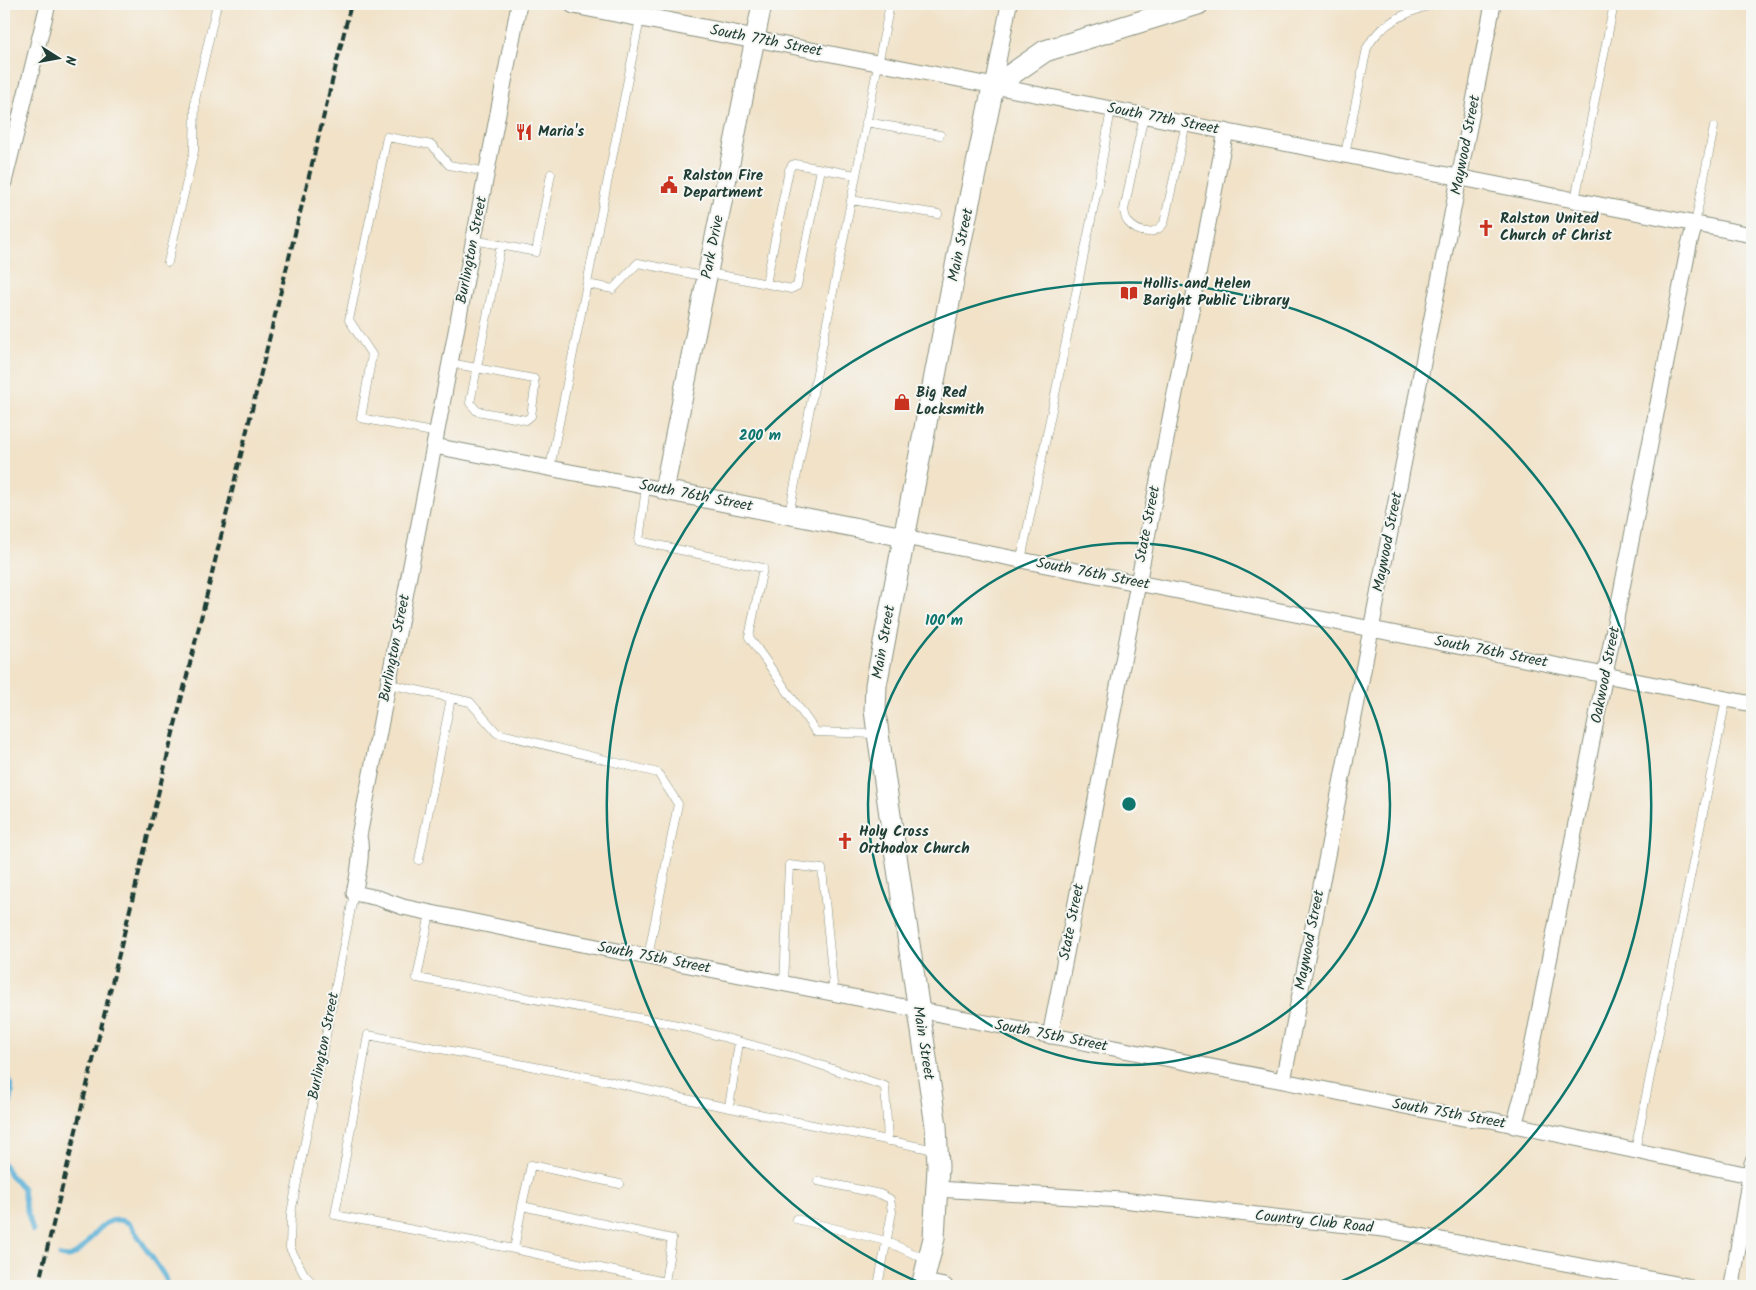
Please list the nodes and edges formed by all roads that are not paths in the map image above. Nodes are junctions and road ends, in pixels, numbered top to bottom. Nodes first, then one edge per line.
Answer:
1 (48, 4) edge
2 (217, 4) edge
3 (519, 4) edge
4 (574, 4) edge
5 (762, 4) edge
6 (890, 4) edge
7 (1009, 4) edge
8 (1198, 4) edge
9 (1434, 4) edge
10 (1493, 4) edge
11 (1614, 4) edge
12 (642, 10) edge
13 (755, 38) junction
14 (879, 62) junction
15 (993, 87) junction
16 (1111, 109) junction
17 (1144, 115) junction
18 (866, 122) junction
19 (1186, 123) junction
20 (1714, 127) dead end
21 (1226, 131) junction
22 (940, 135) dead end
23 (1345, 154) junction
24 (821, 169) junction
25 (487, 172) junction
26 (551, 174) dead end
27 (856, 175) junction
28 (1459, 177) junction
29 (4, 182) edge
30 (851, 200) junction
31 (1575, 200) junction
32 (938, 214) dead end
33 (1695, 224) junction
34 (1752, 235) edge
35 (474, 240) junction
36 (501, 245) junction
37 (168, 262) dead end
38 (708, 275) junction
39 (587, 284) junction
40 (768, 284) junction
41 (450, 363) junction
42 (476, 368) junction
43 (435, 440) junction
44 (550, 468) junction
45 (655, 488) junction
46 (788, 515) junction
47 (904, 537) junction
48 (1021, 560) junction
49 (1137, 583) junction
50 (1371, 629) junction
51 (1606, 675) junction
52 (389, 684) junction
53 (451, 698) junction
54 (1726, 699) junction
55 (1752, 704) edge
56 (878, 734) junction
57 (419, 860) dead end
58 (354, 893) junction
59 (430, 913) junction
60 (648, 957) junction
61 (784, 984) junction
62 (834, 994) junction
63 (918, 1010) junction
64 (1050, 1036) junction
65 (739, 1042) junction
66 (1283, 1081) junction
67 (729, 1107) junction
68 (1514, 1126) junction
69 (888, 1141) junction
70 (937, 1150) junction
71 (1635, 1151) junction
72 (1751, 1169) edge
73 (818, 1181) dead end
74 (620, 1184) dead end
75 (937, 1189) junction
76 (522, 1206) junction
77 (796, 1219) dead end
78 (886, 1240) junction
79 (514, 1249) junction
80 (929, 1261) junction
81 (665, 1282) junction
82 (923, 1284) edge
83 (1671, 1285) edge
84 (314, 1286) edge
85 (683, 1286) edge
86 (878, 1286) edge
87 (945, 1286) edge
88 (1687, 1286) edge
89 (1732, 1286) edge

1 - 29 street
2 - 37 lane
3 - 25 street, Burlington Street
4 - 12 street, South 77th Street
5 - 13 street, Park Drive
6 - 14 lane
7 - 15 street, Main Street
8 - 15 main road
9 - 23 lane
10 - 28 street, Maywood Street
11 - 31 lane
12 - 13 street, South 77th Street
12 - 39 lane
13 - 14 street, South 77th Street
13 - 38 street, Park Drive
14 - 15 street, South 77th Street
14 - 18 lane
15 - 16 street, South 77th Street
15 - 47 main road, Main Street
16 - 17 street, South 77th Street
16 - 48 lane
17 - 19 street, South 77th Street
17 - 19 lane
18 - 22 lane
18 - 27 lane
19 - 21 street, South 77th Street
20 - 33 lane
21 - 23 street, South 77th Street
21 - 49 street, State Street
23 - 28 street, South 77th Street
24 - 27 lane
24 - 40 lane
24 - 40 lane
25 - 35 street, Burlington Street
25 - 43 lane
26 - 36 lane
27 - 30 lane
28 - 31 street, South 77th Street
28 - 50 street, Maywood Street
30 - 32 lane
30 - 46 lane
31 - 33 street, South 77th Street
33 - 34 street, South 77th Street
33 - 51 street, Oakwood Street
35 - 36 lane
35 - 41 street, Burlington Street
36 - 42 lane
38 - 39 lane
38 - 40 lane
38 - 45 street, Park Drive
39 - 44 lane
41 - 42 lane
41 - 43 street, Burlington Street
42 - 42 lane
43 - 44 street, South 76th Street
43 - 52 street, Burlington Street
44 - 45 street, South 76th Street
45 - 46 street, South 76th Street
45 - 56 lane
46 - 47 street, South 76th Street
47 - 48 street, South 76th Street
47 - 56 main road, Main Street
48 - 49 street, South 76th Street
49 - 50 street, South 76th Street
49 - 64 street, State Street
50 - 51 street, South 76th Street
50 - 66 street, Maywood Street
51 - 54 street, South 76th Street
51 - 68 street, Oakwood Street
52 - 53 lane
52 - 58 street, Burlington Street
53 - 57 lane
53 - 60 lane
54 - 55 street, South 76th Street
54 - 71 lane
56 - 63 main road, Main Street
58 - 59 street, South 75th Street
58 - 84 lane, Burlington Street
59 - 60 street, South 75th Street
59 - 65 lane
60 - 61 street, South 75th Street
61 - 62 street, South 75th Street
61 - 62 lane
62 - 63 street, South 75th Street
63 - 64 street, South 75th Street
63 - 70 main road, Main Street
64 - 66 street, South 75th Street
65 - 67 lane
65 - 69 lane
66 - 68 street, South 75th Street
67 - 69 lane
67 - 79 lane
68 - 71 street, South 75th Street
69 - 70 lane
70 - 75 main road, Main Street
71 - 72 street, South 75th Street
72 - 89 street
73 - 78 lane
74 - 76 lane
75 - 80 main road, Main Street
75 - 83 street, Country Club Road
76 - 79 lane
76 - 81 lane
77 - 78 lane
78 - 80 lane
78 - 86 lane
79 - 81 lane
80 - 82 main road, Main Street
81 - 85 lane
82 - 87 street
83 - 88 street, Country Club Road

